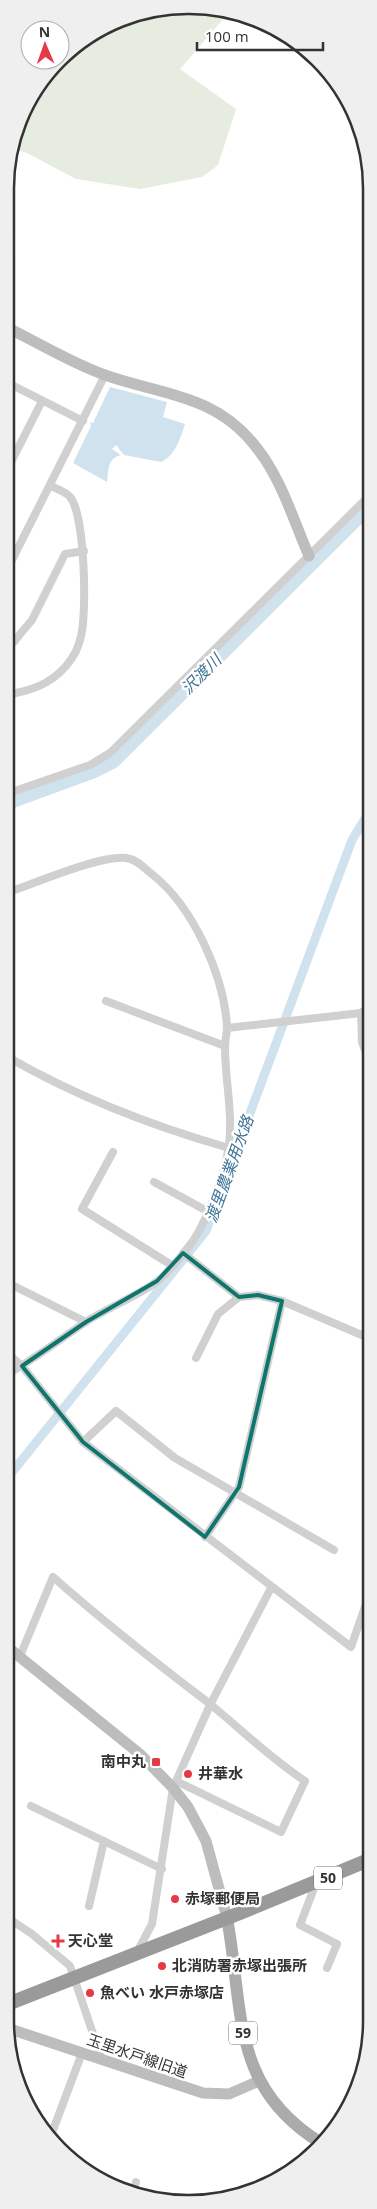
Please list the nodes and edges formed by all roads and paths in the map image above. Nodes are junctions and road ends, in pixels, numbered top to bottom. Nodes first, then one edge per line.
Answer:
1 (14, 331) edge
2 (104, 375) junction
3 (14, 386) edge
4 (42, 401) junction
5 (83, 421) junction
6 (14, 456) edge
7 (51, 486) junction
8 (363, 502) edge
9 (84, 551) junction
10 (14, 553) edge
11 (309, 556) junction
12 (16, 641) edge
13 (14, 694) edge
14 (14, 791) edge
15 (14, 890) edge
16 (106, 1001) dead end
17 (362, 1013) joint
18 (227, 1028) junction
19 (363, 1045) edge
20 (225, 1046) junction
21 (14, 1061) edge
22 (229, 1148) junction
23 (113, 1152) dead end
24 (154, 1182) dead end
25 (207, 1211) junction
26 (186, 1255) junction
27 (173, 1266) junction
28 (14, 1286) edge
29 (239, 1297) junction
30 (282, 1301) junction
31 (86, 1322) junction
32 (363, 1336) edge
33 (196, 1358) dead end
34 (14, 1359) edge
35 (22, 1366) junction
36 (14, 1371) edge
37 (83, 1442) junction
38 (235, 1493) junction
39 (205, 1537) junction
40 (334, 1550) dead end
41 (271, 1588) junction
42 (363, 1612) edge
43 (14, 1652) edge
44 (20, 1656) junction
45 (210, 1705) junction
46 (175, 1784) junction
47 (31, 1806) dead end
48 (104, 1841) junction
49 (363, 1862) edge
50 (162, 1869) junction
51 (316, 1883) junction
52 (89, 1906) dead end
53 (227, 1918) junction
54 (14, 1922) edge
55 (136, 1954) junction
56 (327, 1968) dead end
57 (74, 1978) junction
58 (14, 2001) edge
59 (14, 2031) edge
60 (82, 2053) junction
61 (102, 2060) junction
62 (259, 2081) junction
63 (53, 2131) edge
64 (317, 2139) edge
65 (136, 2182) dead end
66 (135, 2186) edge

1 - 2 street
2 - 5 street
2 - 11 street
3 - 4 street
4 - 5 street
4 - 6 street
5 - 7 street
7 - 9 street
7 - 10 street
8 - 11 street
9 - 12 street
9 - 13 street
11 - 14 street
15 - 18 street
16 - 20 street
17 - 18 street
17 - 19 street
18 - 20 street
20 - 22 street
21 - 22 street
22 - 25 street
23 - 27 street
24 - 25 street
25 - 26 street
26 - 27 street
26 - 29 street
27 - 31 street
28 - 31 street
29 - 30 street
29 - 33 street
30 - 32 street
30 - 38 street
31 - 35 street
34 - 35 street
35 - 36 street
35 - 37 street
37 - 38 street
37 - 39 street
38 - 39 street
38 - 40 street
39 - 41 street
41 - 42 street
41 - 45 street
43 - 44 street
44 - 45 street
44 - 46 street
45 - 46 street
45 - 46 street
46 - 50 street
46 - 53 street
47 - 48 street
48 - 50 street
48 - 52 street
49 - 51 highway, 50
50 - 55 street
51 - 53 highway, 50
51 - 56 street
53 - 55 highway, 50
53 - 62 main road, 59
54 - 57 street
55 - 57 highway, 50
57 - 58 highway, 50
57 - 61 street
59 - 60 street, 玉里水戸線旧道
60 - 61 street, 玉里水戸線旧道
60 - 63 street
61 - 62 street, 玉里水戸線旧道
62 - 64 main road, 59
65 - 66 street

